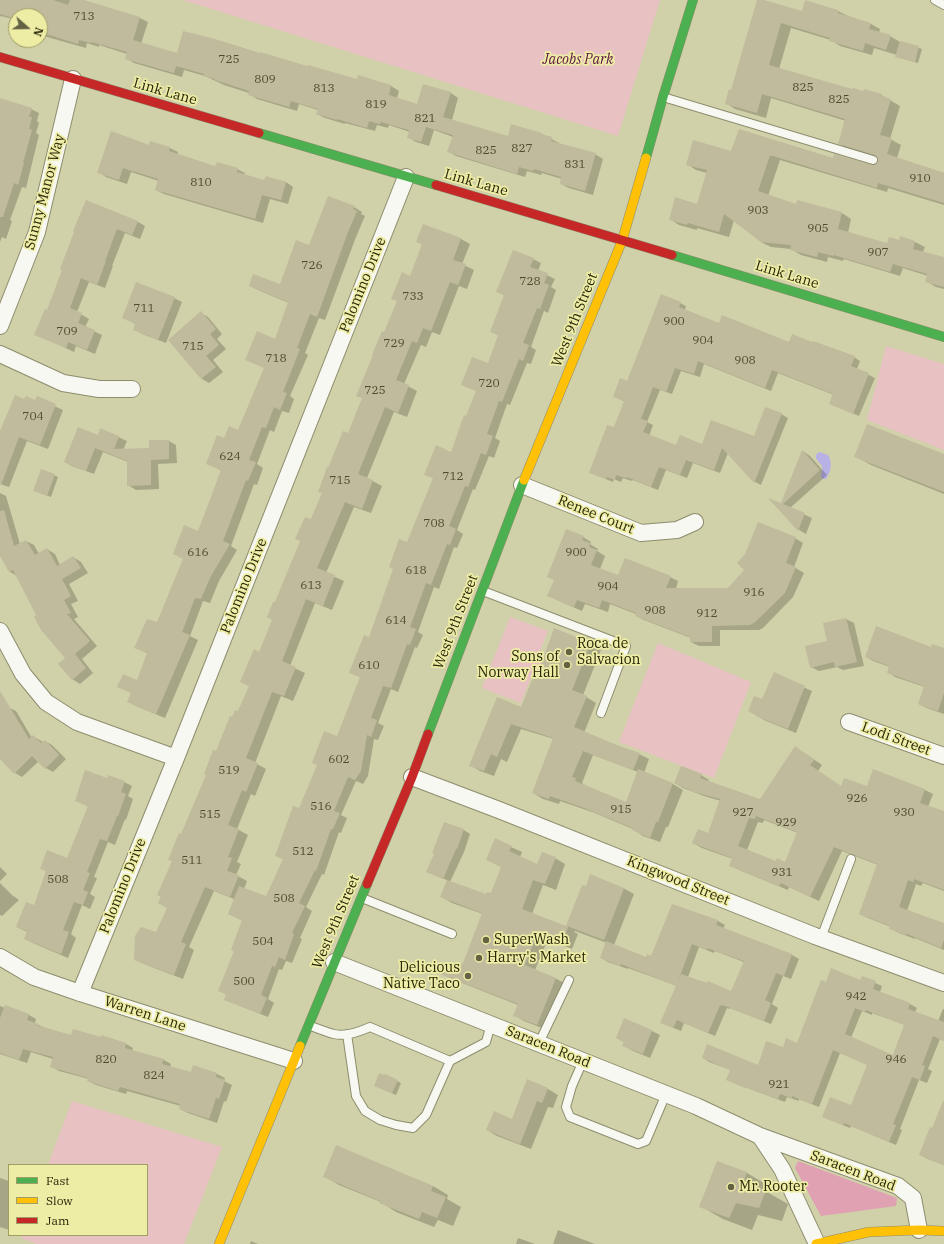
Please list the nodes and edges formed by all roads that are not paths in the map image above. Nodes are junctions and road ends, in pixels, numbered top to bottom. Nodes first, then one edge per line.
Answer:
1 (693, 0) edge
2 (935, 0) edge
3 (944, 5) edge
4 (0, 57) edge
5 (73, 79) junction
6 (663, 97) junction
7 (873, 160) dead end
8 (406, 177) junction
9 (622, 241) junction
10 (0, 326) edge
11 (944, 337) edge
12 (0, 354) edge
13 (132, 388) dead end
14 (522, 485) junction
15 (695, 522) dead end
16 (482, 590) junction
17 (0, 631) edge
18 (601, 713) dead end
19 (849, 722) dead end
20 (944, 756) edge
21 (176, 758) junction
22 (412, 777) junction
23 (851, 859) dead end
24 (361, 898) junction
25 (452, 934) dead end
26 (821, 938) junction
27 (0, 957) edge
28 (334, 962) junction
29 (569, 980) dead end
30 (944, 983) edge
31 (80, 993) junction
32 (491, 1024) junction
33 (308, 1025) junction
34 (347, 1034) junction
35 (539, 1043) junction
36 (294, 1061) junction
37 (450, 1061) junction
38 (583, 1061) junction
39 (666, 1094) junction
40 (760, 1136) junction
41 (919, 1230) junction
42 (944, 1231) edge
43 (218, 1244) edge
44 (817, 1244) edge

1 - 6 street, West 9th Street
2 - 3 lane
4 - 5 street, Link Lane
5 - 8 street, Link Lane
5 - 10 street, Sunny Manor Way
6 - 7 lane
6 - 9 street, West 9th Street
8 - 9 street, Link Lane
8 - 21 street, Palomino Drive
9 - 11 street, Link Lane
9 - 14 street, West 9th Street
12 - 13 street
14 - 15 street, Renee Court
14 - 16 street, West 9th Street
16 - 18 lane
16 - 22 street, West 9th Street
17 - 21 street
19 - 20 street, Lodi Street
21 - 31 street, Palomino Drive
22 - 24 street, West 9th Street
22 - 26 street, Kingwood Street
23 - 26 lane
24 - 25 lane
24 - 28 street, West 9th Street
26 - 30 street, Kingwood Street
27 - 31 street, Warren Lane
28 - 32 street, Saracen Road
28 - 33 street, West 9th Street
29 - 35 lane
31 - 36 street, Warren Lane
32 - 35 street, Saracen Road
32 - 37 lane
33 - 34 lane
33 - 36 street, West 9th Street
34 - 37 lane
34 - 37 lane
35 - 38 street, Saracen Road
36 - 43 street, West 9th Street
38 - 39 street, Saracen Road
38 - 39 lane
39 - 40 street, Saracen Road
40 - 41 street, Saracen Road
40 - 44 street
41 - 42 street
41 - 44 street

